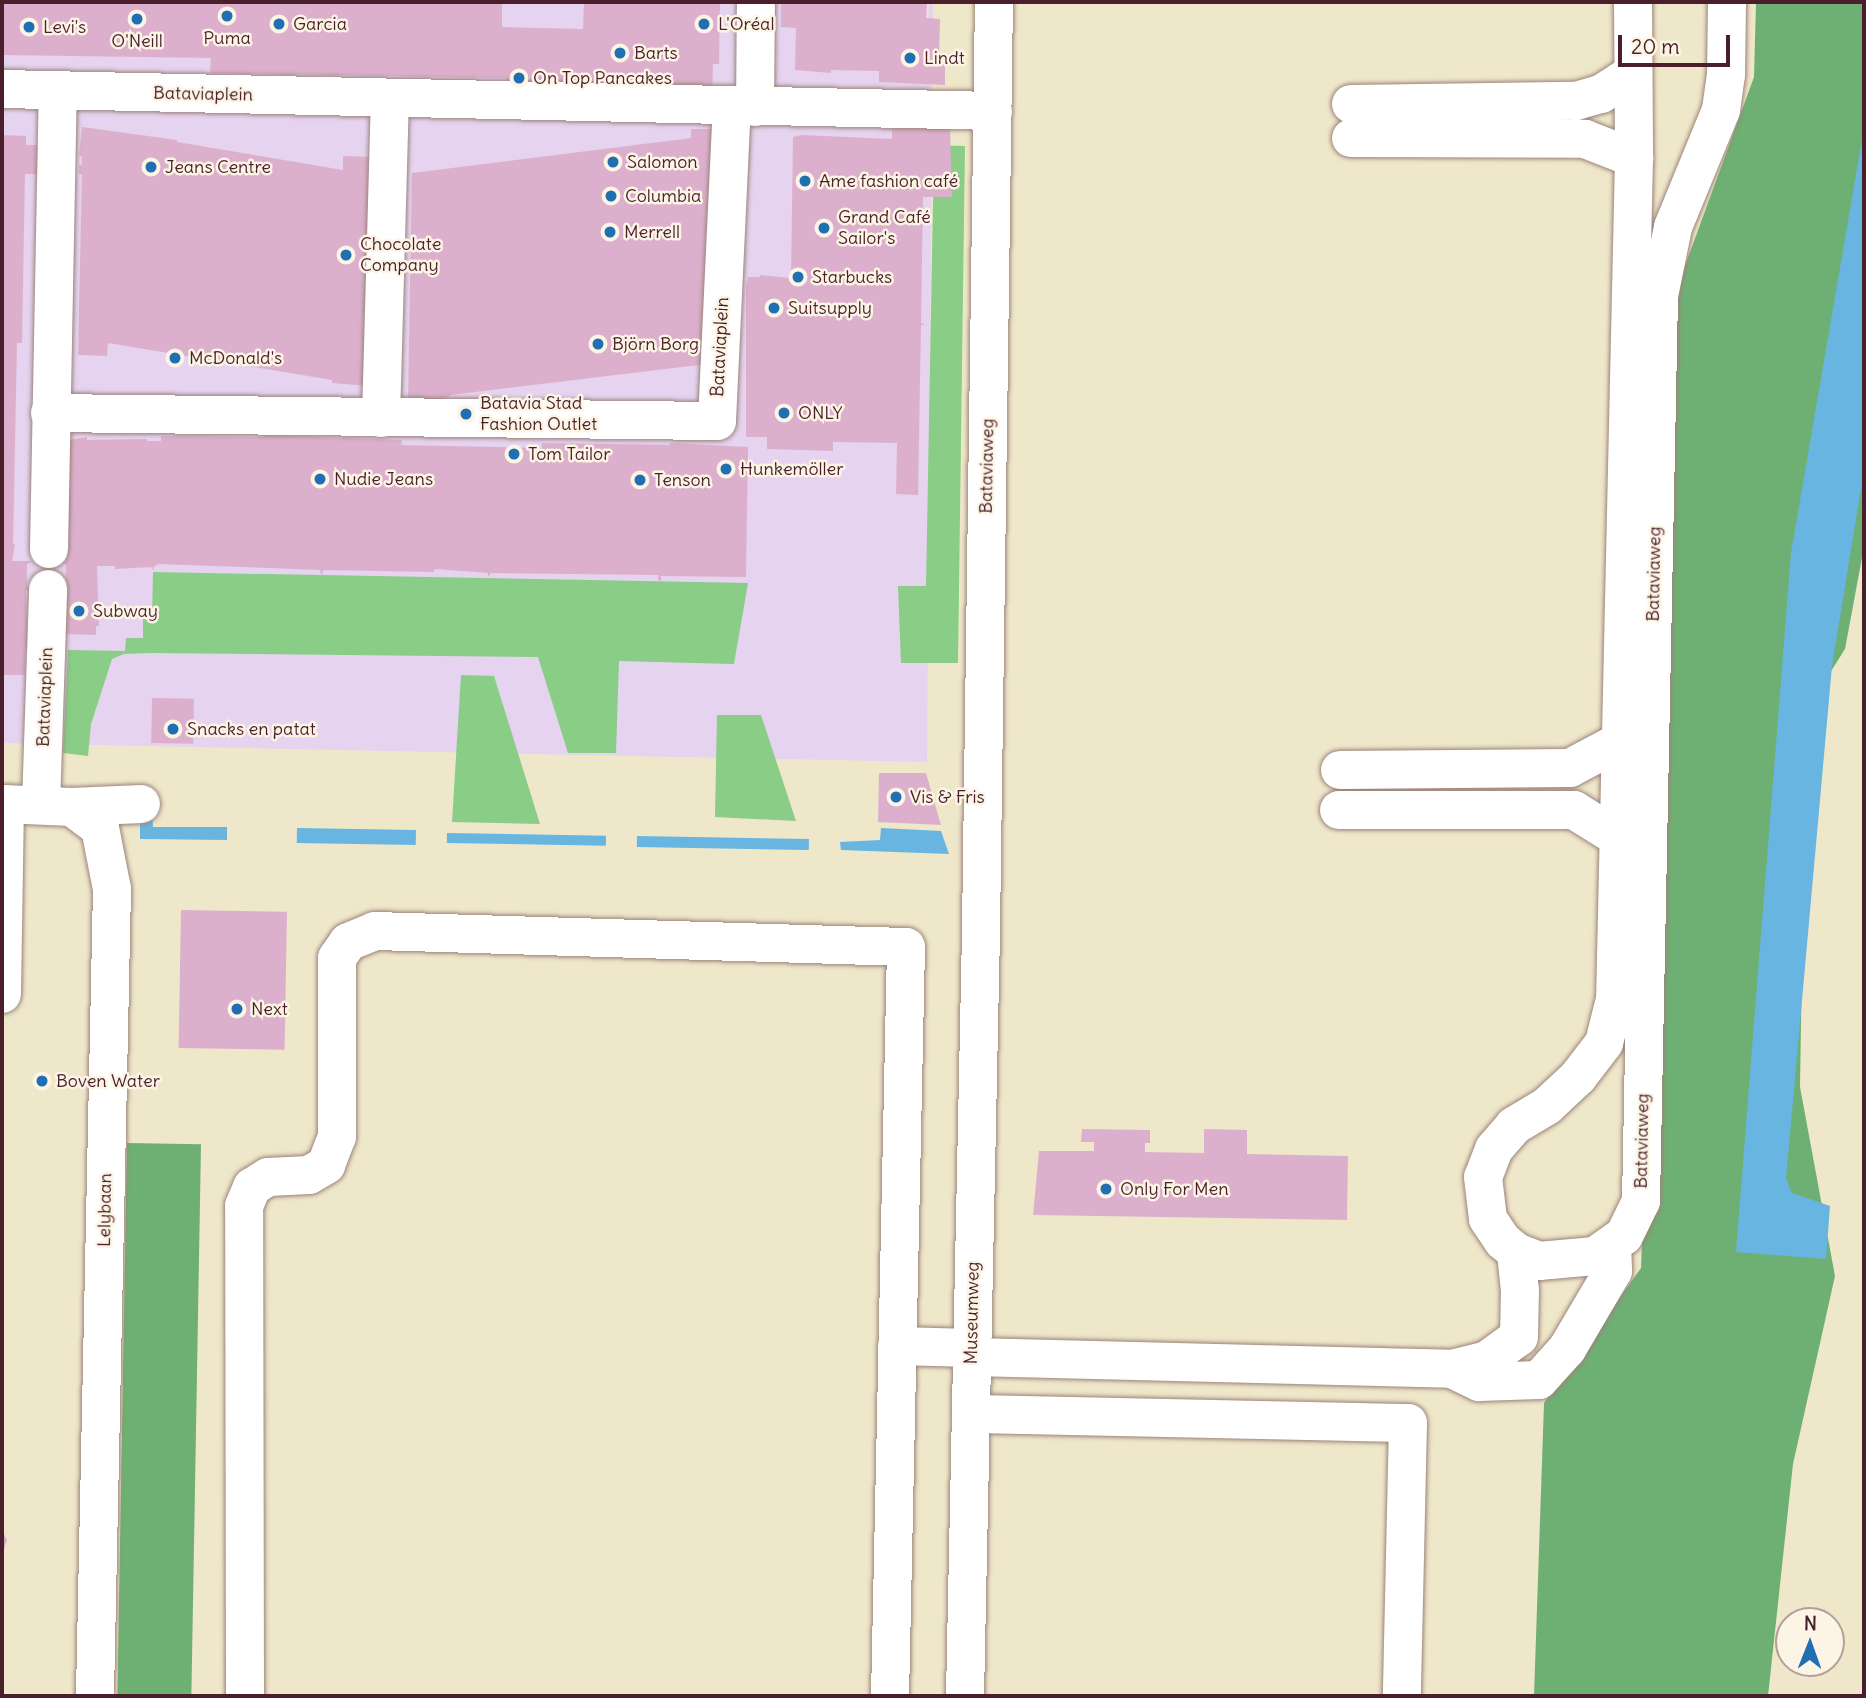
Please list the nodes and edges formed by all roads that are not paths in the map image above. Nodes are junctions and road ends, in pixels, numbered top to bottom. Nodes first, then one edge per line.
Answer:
1 (756, 2) edge
2 (994, 2) edge
3 (1633, 2) edge
4 (1727, 2) edge
5 (1632, 74) junction
6 (2, 89) edge
7 (58, 91) junction
8 (390, 98) junction
9 (743, 106) junction
10 (993, 111) junction
11 (1634, 158) junction
12 (50, 413) junction
13 (381, 418) junction
14 (49, 549) dead end
15 (48, 589) dead end
16 (1622, 741) junction
17 (1340, 770) dead end
18 (141, 804) dead end
19 (30, 805) edge
20 (1339, 810) dead end
21 (1619, 838) junction
22 (981, 929) joint
23 (2, 993) edge
24 (1612, 1246) junction
25 (1516, 1252) junction
26 (897, 1358) junction
27 (972, 1359) junction
28 (1452, 1369) junction
29 (971, 1414) junction
30 (95, 1696) edge
31 (245, 1696) edge
32 (891, 1696) edge
33 (965, 1696) edge
34 (1402, 1696) edge

1 - 9 street
2 - 10 street, Bataviaweg
3 - 5 street, Bataviaweg
4 - 24 street, Bataviaweg
5 - 11 street, Bataviaweg
5 - 11 street
6 - 7 street, Bataviaplein
7 - 8 street, Bataviaplein
7 - 12 street
8 - 9 street, Bataviaplein
8 - 13 street
9 - 10 street, Bataviaplein
9 - 13 street, Bataviaplein
10 - 22 street, Bataviaweg
11 - 16 street, Bataviaweg
12 - 13 street, Bataviaplein
12 - 14 street
15 - 19 street, Bataviaplein
16 - 17 street
16 - 21 street, Bataviaweg
18 - 19 street
19 - 23 street
19 - 30 street, Lelybaan
20 - 21 street
21 - 25 street, Bataviaweg
22 - 27 street, Museumweg
24 - 25 street
24 - 28 street
25 - 28 street
26 - 27 street
26 - 31 street
26 - 32 street
27 - 28 street
27 - 29 street, Museumweg
29 - 33 street, Museumweg
29 - 34 street

